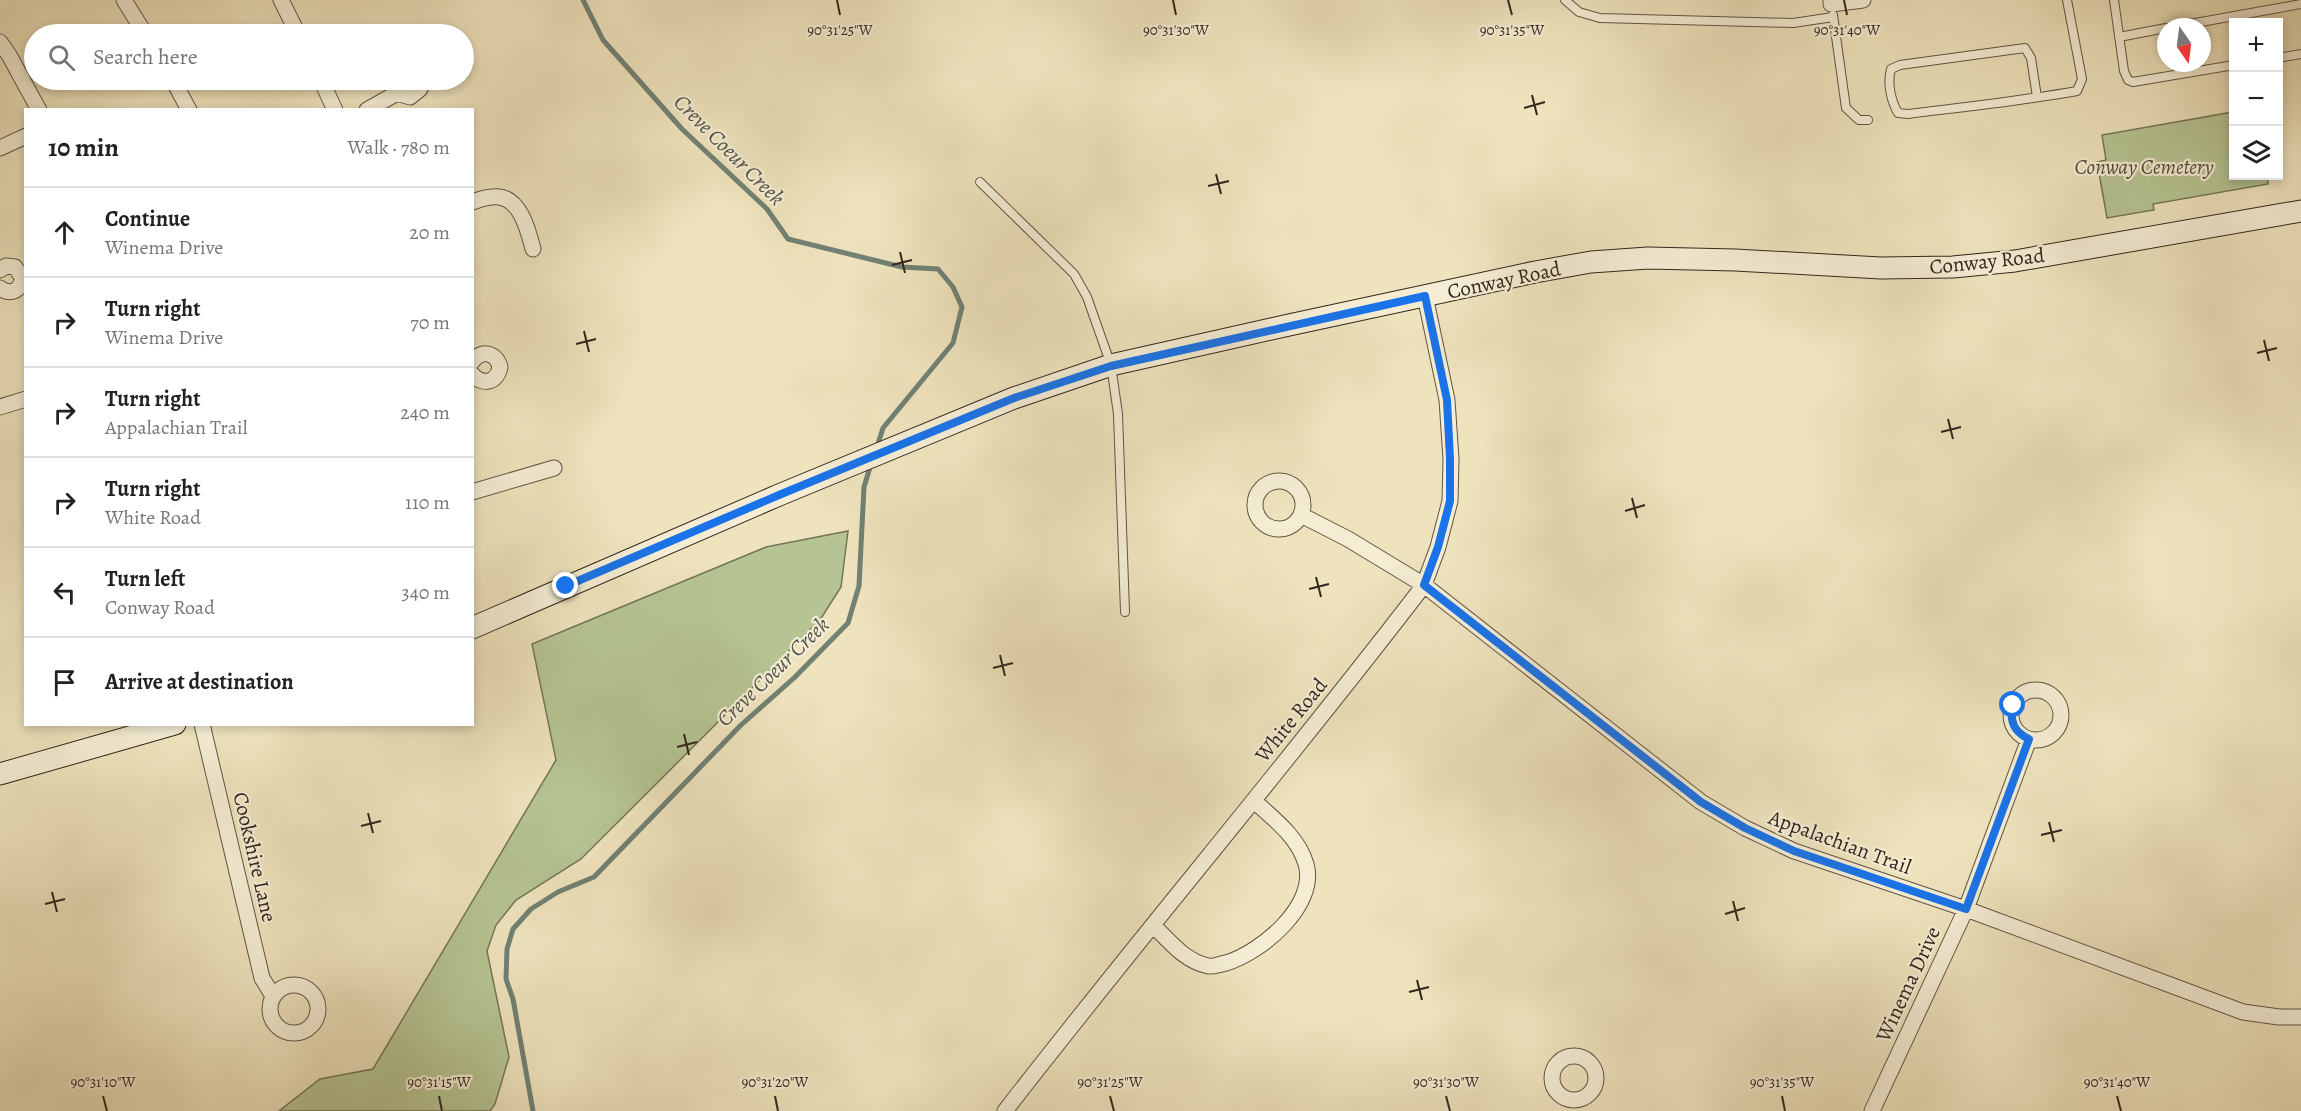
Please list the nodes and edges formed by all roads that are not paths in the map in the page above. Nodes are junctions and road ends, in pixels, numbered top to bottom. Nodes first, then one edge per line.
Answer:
1 (124, 0) edge
2 (1565, 0) edge
3 (1863, 0) edge
4 (2067, 0) edge
5 (2114, 0) edge
6 (283, 1) edge
7 (2301, 4) edge
8 (1832, 7) edge
9 (2211, 20) edge
10 (139, 24) edge
11 (293, 24) edge
12 (2157, 30) edge
13 (2119, 37) junction
14 (0, 42) edge
15 (2301, 54) edge
16 (2283, 57) edge
17 (2229, 66) edge
18 (24, 82) edge
19 (28, 90) edge
20 (178, 90) edge
21 (326, 90) edge
22 (391, 90) edge
23 (399, 90) edge
24 (419, 90) edge
25 (2037, 97) junction
26 (38, 108) edge
27 (188, 108) edge
28 (334, 108) edge
29 (368, 108) edge
30 (1868, 120) dead end
31 (24, 137) edge
32 (0, 148) edge
33 (980, 182) dead end
34 (474, 201) edge
35 (2301, 211) edge
36 (533, 249) dead end
37 (0, 270) edge
38 (23, 272) edge
39 (0, 288) edge
40 (1425, 296) junction
41 (474, 360) edge
42 (1111, 366) junction
43 (474, 376) edge
44 (24, 400) edge
45 (0, 406) edge
46 (554, 468) dead end
47 (474, 491) edge
48 (1301, 514) dead end
49 (1424, 585) junction
50 (1125, 612) dead end
51 (474, 627) edge
52 (168, 726) edge
53 (202, 726) edge
54 (2029, 739) dead end
55 (0, 774) edge
56 (1254, 801) junction
57 (1966, 909) junction
58 (1154, 926) junction
59 (273, 996) dead end
60 (2301, 1017) edge
61 (1005, 1111) edge
62 (1872, 1111) edge

1 - 10 street
2 - 8 lane
3 - 8 street
4 - 25 lane
5 - 13 lane
6 - 11 street
7 - 9 lane
8 - 30 lane
12 - 13 lane
13 - 17 lane
14 - 18 street
15 - 16 lane
19 - 26 street
20 - 27 street
21 - 28 street
22 - 29 street
23 - 24 street
25 - 25 lane
31 - 32 street
33 - 42 lane
34 - 36 street
35 - 40 street, Conway Road
37 - 38 street
38 - 39 street
40 - 42 street, Conway Road
40 - 49 street, White Road
41 - 43 street
42 - 50 lane
42 - 51 street, Conway Road
44 - 45 street
46 - 47 street
48 - 49 street, Appalachian Trail
49 - 56 street, White Road
49 - 57 street, Appalachian Trail
52 - 55 street
53 - 59 street, Cookshire Lane
54 - 57 street, Winema Drive
56 - 58 street, White Road
56 - 58 street
57 - 60 street, Appalachian Trail
57 - 62 street, Winema Drive
58 - 61 street, White Road

